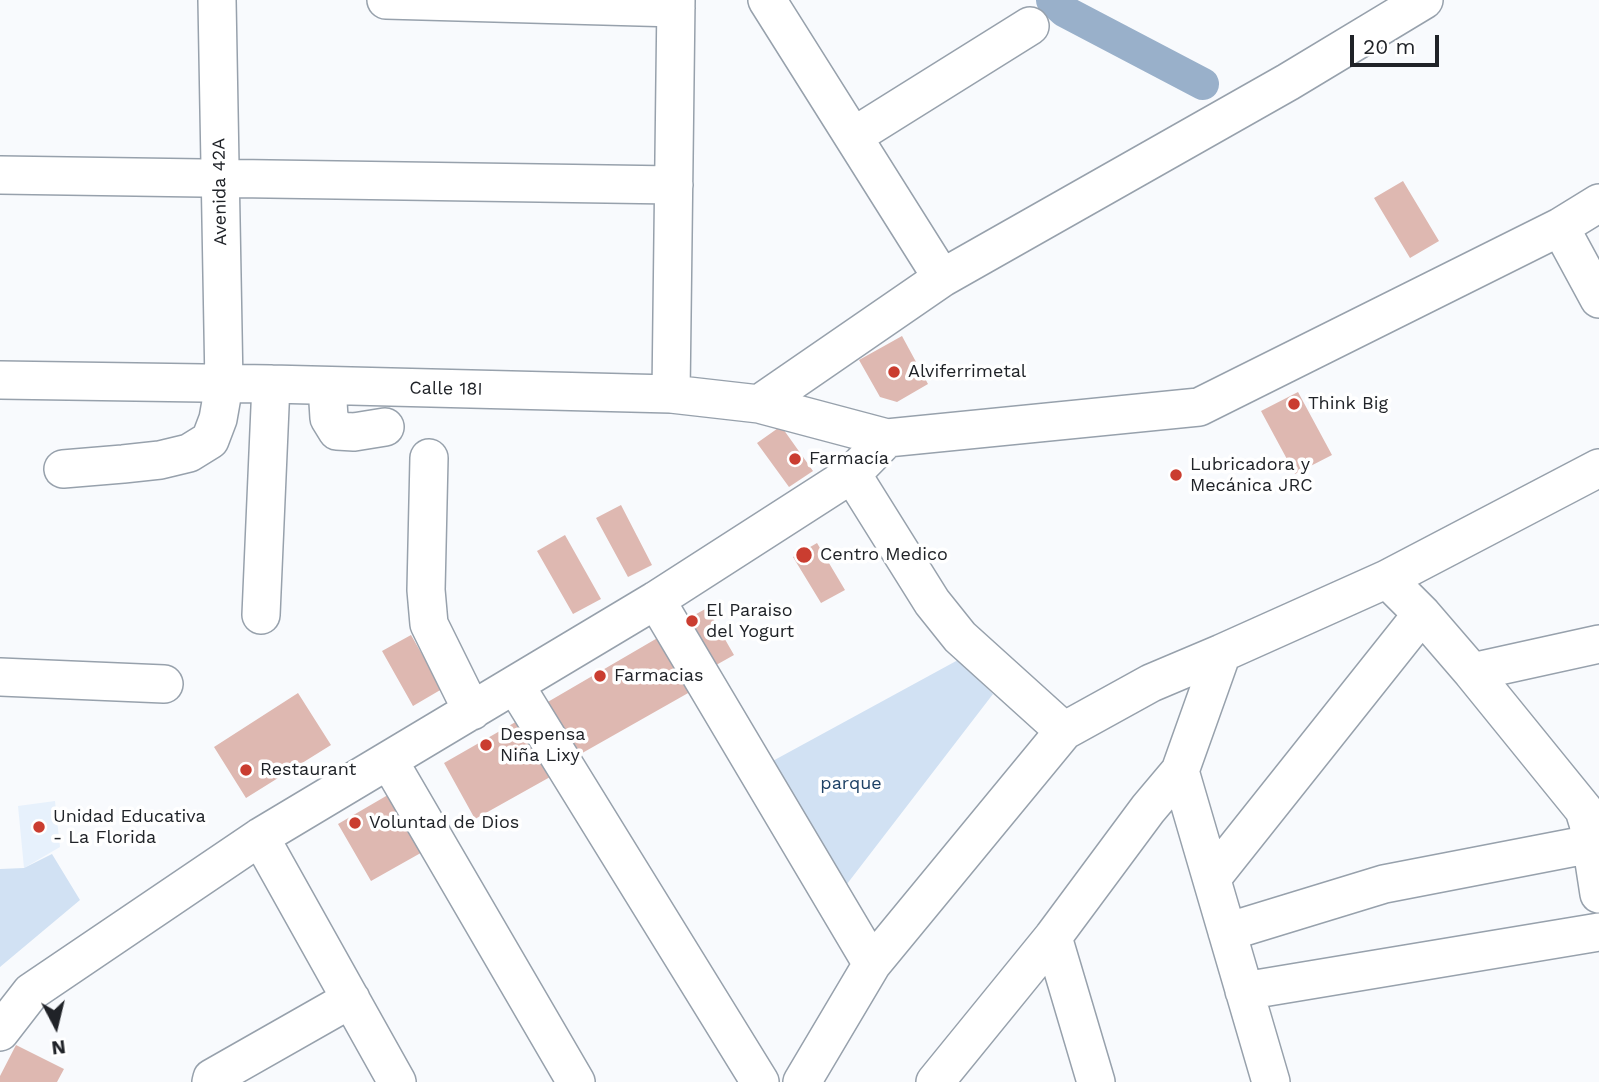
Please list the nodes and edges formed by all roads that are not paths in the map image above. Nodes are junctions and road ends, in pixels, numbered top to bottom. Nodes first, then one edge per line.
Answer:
1 (217, 0) edge
2 (386, 0) edge
3 (767, 0) edge
4 (1424, 0) edge
5 (676, 4) edge
6 (1391, 10) edge
7 (1030, 26) dead end
8 (854, 136) junction
9 (0, 175) edge
10 (220, 179) junction
11 (674, 185) junction
12 (1599, 203) edge
13 (1560, 227) junction
14 (942, 278) junction
15 (1599, 299) edge
16 (0, 380) edge
17 (271, 384) junction
18 (224, 385) junction
19 (327, 386) junction
20 (671, 394) junction
21 (759, 404) junction
22 (385, 427) dead end
23 (887, 438) junction
24 (429, 458) dead end
25 (1599, 468) edge
26 (63, 469) dead end
27 (852, 474) junction
28 (1387, 579) junction
29 (656, 600) junction
30 (1422, 614) junction
31 (261, 615) dead end
32 (1599, 644) edge
33 (1222, 653) junction
34 (1472, 672) junction
35 (0, 677) edge
36 (163, 684) dead end
37 (515, 685) junction
38 (472, 711) junction
39 (1064, 731) junction
40 (389, 761) junction
41 (1180, 771) junction
42 (260, 837) junction
43 (1591, 844) junction
44 (1212, 878) junction
45 (1599, 894) edge
46 (1227, 932) junction
47 (1599, 932) edge
48 (1053, 937) junction
49 (872, 964) junction
50 (1244, 991) junction
51 (351, 999) junction
52 (0, 1031) edge
53 (211, 1082) edge
54 (397, 1082) edge
55 (576, 1082) edge
56 (760, 1082) edge
57 (802, 1082) edge
58 (935, 1082) edge
59 (1096, 1082) edge
60 (1271, 1082) edge

1 - 10 street, Avenida 42A
2 - 5 street
3 - 8 street
4 - 6 street
5 - 11 street
6 - 14 street
7 - 8 street
8 - 14 street
9 - 10 street
10 - 11 street
10 - 18 street, Avenida 42A
11 - 20 street
12 - 13 street
13 - 15 street
13 - 23 street
14 - 21 street
16 - 18 street, Calle 18I
17 - 18 street, Calle 18I
17 - 19 street, Calle 18I
17 - 31 street
18 - 26 street, Avenida 42A
19 - 20 street, Calle 18I
19 - 22 street
20 - 21 street, Calle 18I
21 - 23 street, Calle 18I
23 - 27 street
24 - 38 street
25 - 28 street
27 - 29 street
27 - 39 street
28 - 30 street
28 - 33 street
29 - 37 street
29 - 49 street
30 - 34 street
30 - 44 street
32 - 34 street
33 - 39 street
33 - 41 street
34 - 43 street
35 - 36 street
37 - 38 street
37 - 56 street
38 - 40 street
39 - 49 street
40 - 42 street
40 - 55 street
41 - 44 street
41 - 48 street
42 - 51 street
42 - 52 street
43 - 45 street
43 - 46 street
44 - 46 street
46 - 50 street
47 - 50 street
48 - 58 street
48 - 59 street
49 - 57 street
50 - 60 street
51 - 53 street
51 - 54 street

